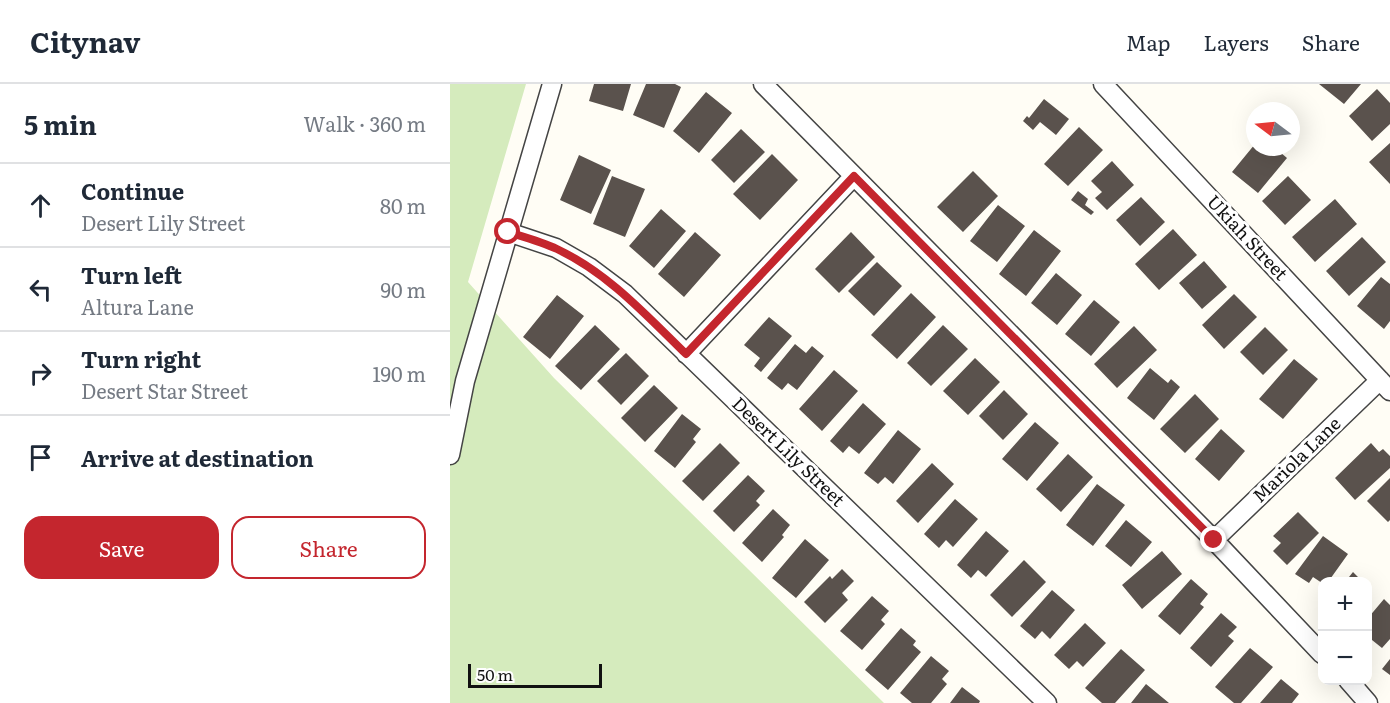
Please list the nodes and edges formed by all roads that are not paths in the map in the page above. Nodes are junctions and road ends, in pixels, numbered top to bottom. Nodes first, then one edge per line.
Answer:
1 (552, 84) edge
2 (763, 84) edge
3 (1103, 84) edge
4 (854, 176) junction
5 (508, 232) junction
6 (686, 354) junction
7 (1385, 386) edge
8 (450, 455) edge
9 (1214, 540) junction
10 (1318, 649) edge
11 (1352, 685) edge
12 (1047, 703) edge
13 (1368, 703) edge

1 - 5 street
2 - 4 street
3 - 7 street, Ukiah Street
4 - 6 street
4 - 9 street
5 - 6 street, Desert Lily Street
5 - 8 street
6 - 12 street, Desert Lily Street
7 - 9 street, Mariola Lane
9 - 10 street
11 - 13 street

